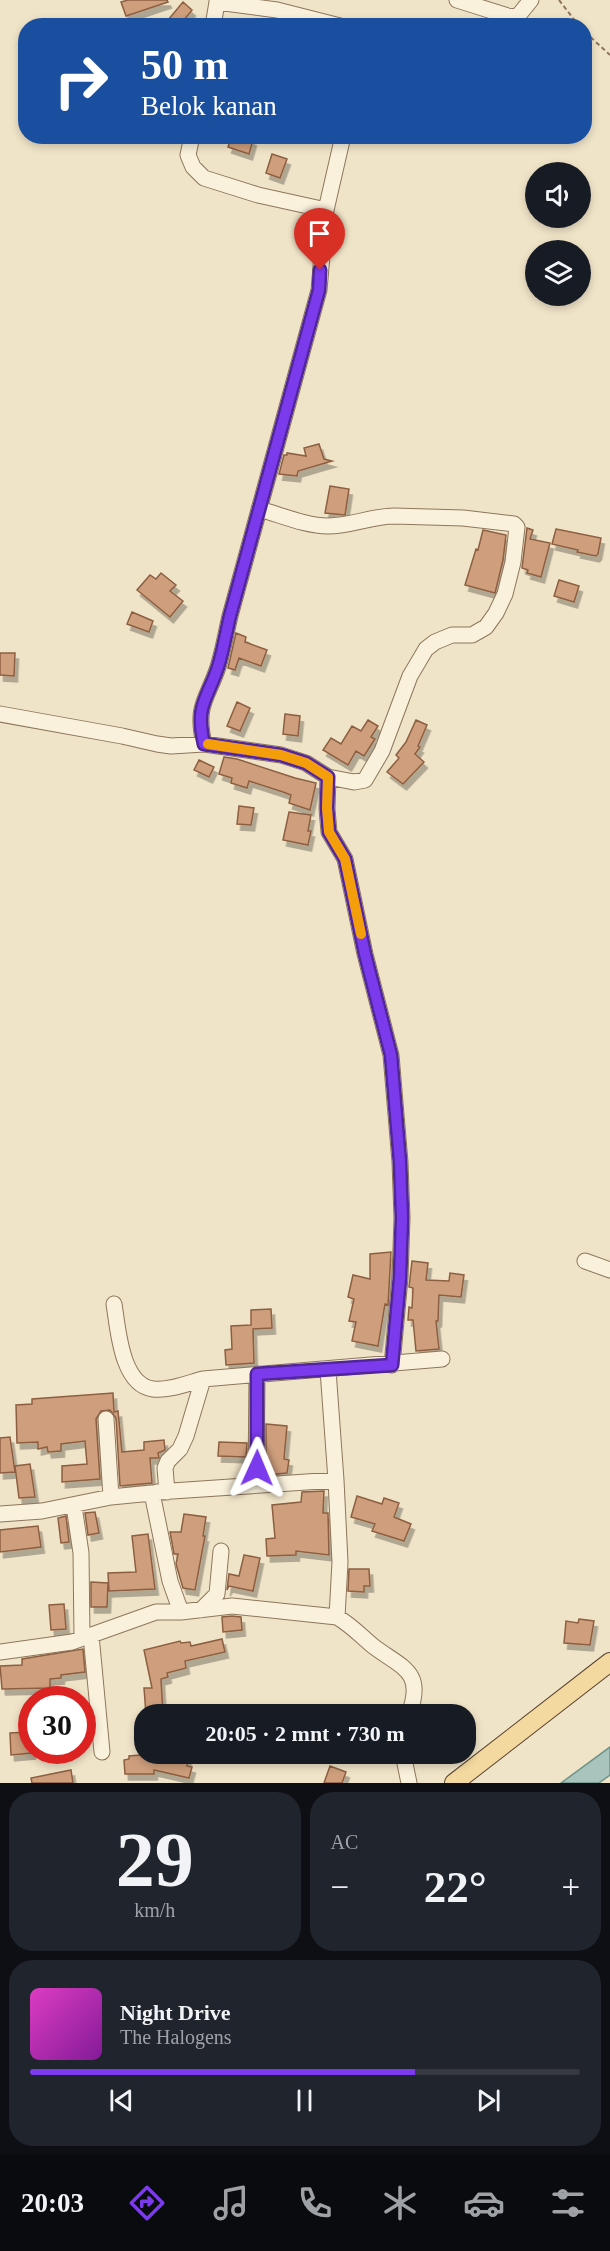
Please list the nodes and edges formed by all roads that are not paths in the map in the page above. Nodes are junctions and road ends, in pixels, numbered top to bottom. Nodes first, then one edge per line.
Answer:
1 (457, 0) edge
2 (531, 0) edge
3 (217, 1) edge
4 (214, 18) edge
5 (308, 18) edge
6 (493, 18) edge
7 (506, 18) edge
8 (190, 144) edge
9 (341, 144) edge
10 (326, 210) junction
11 (259, 509) junction
12 (0, 714) edge
13 (204, 744) junction
14 (328, 777) junction
15 (585, 1261) dead end
16 (610, 1270) edge
17 (114, 1304) dead end
18 (442, 1359) dead end
19 (392, 1365) junction
20 (328, 1370) junction
21 (257, 1374) junction
22 (204, 1380) junction
23 (106, 1419) dead end
24 (336, 1480) junction
25 (256, 1485) junction
26 (160, 1492) junction
27 (111, 1497) junction
28 (74, 1506) junction
29 (0, 1514) edge
30 (221, 1551) dead end
31 (201, 1610) junction
32 (181, 1612) junction
33 (337, 1617) junction
34 (86, 1637) junction
35 (0, 1652) edge
36 (610, 1662) edge
37 (411, 1704) edge
38 (102, 1752) dead end
39 (405, 1764) edge
40 (409, 1783) edge
41 (454, 1783) edge

1 - 6 street
2 - 7 street
3 - 4 street
3 - 5 street
8 - 10 street
9 - 10 street
10 - 11 street
11 - 13 street
11 - 14 street
12 - 13 street
13 - 14 street
14 - 19 street
15 - 16 street
17 - 22 street
18 - 19 street
19 - 20 street
20 - 21 street
20 - 24 street
21 - 22 street
21 - 25 street
22 - 26 street
23 - 27 street
24 - 25 street
24 - 33 street
25 - 26 street
26 - 27 street
26 - 32 street
27 - 28 street
28 - 29 street
28 - 34 street
30 - 31 street
31 - 32 street
31 - 33 street
32 - 34 street
33 - 37 street
34 - 35 street
34 - 38 street
36 - 41 main road
39 - 40 street

